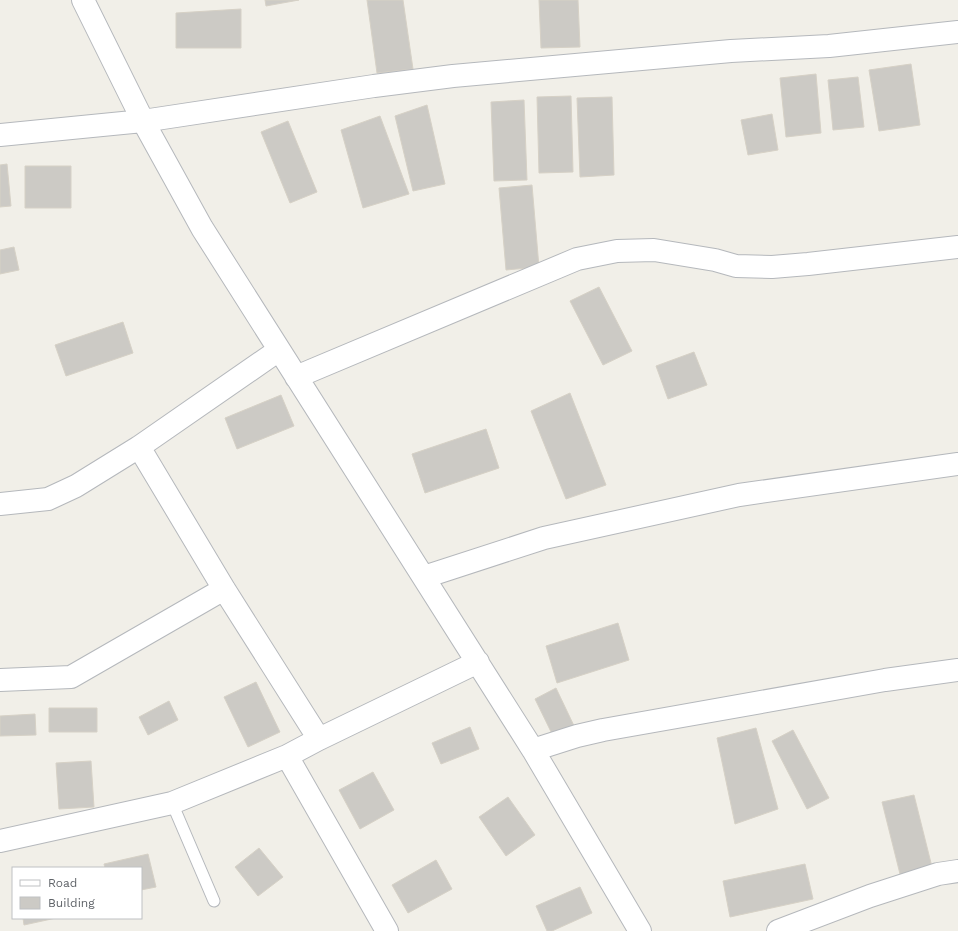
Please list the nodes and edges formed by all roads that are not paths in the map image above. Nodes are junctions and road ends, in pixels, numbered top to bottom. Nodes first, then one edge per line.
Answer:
1 (82, 0) edge
2 (958, 32) edge
3 (143, 121) junction
4 (0, 135) edge
5 (958, 247) edge
6 (279, 350) junction
7 (296, 377) junction
8 (139, 447) junction
9 (958, 464) edge
10 (0, 504) edge
11 (424, 577) junction
12 (224, 589) junction
13 (478, 662) junction
14 (958, 670) edge
15 (0, 680) edge
16 (320, 739) junction
17 (533, 750) junction
18 (287, 756) junction
19 (172, 803) junction
20 (0, 841) edge
21 (958, 871) edge
22 (214, 901) dead end
23 (387, 931) edge
24 (640, 931) edge
25 (778, 931) edge

1 - 3 street
2 - 3 street
3 - 4 street
3 - 6 street
5 - 7 street
6 - 7 street
6 - 8 street
7 - 11 street
8 - 10 street
8 - 12 street
9 - 11 street
11 - 13 street
12 - 15 street
12 - 16 street
13 - 16 street
13 - 17 street
14 - 17 street
16 - 18 street
17 - 24 street
18 - 19 street
18 - 23 street
19 - 20 street
19 - 22 lane
21 - 25 street

